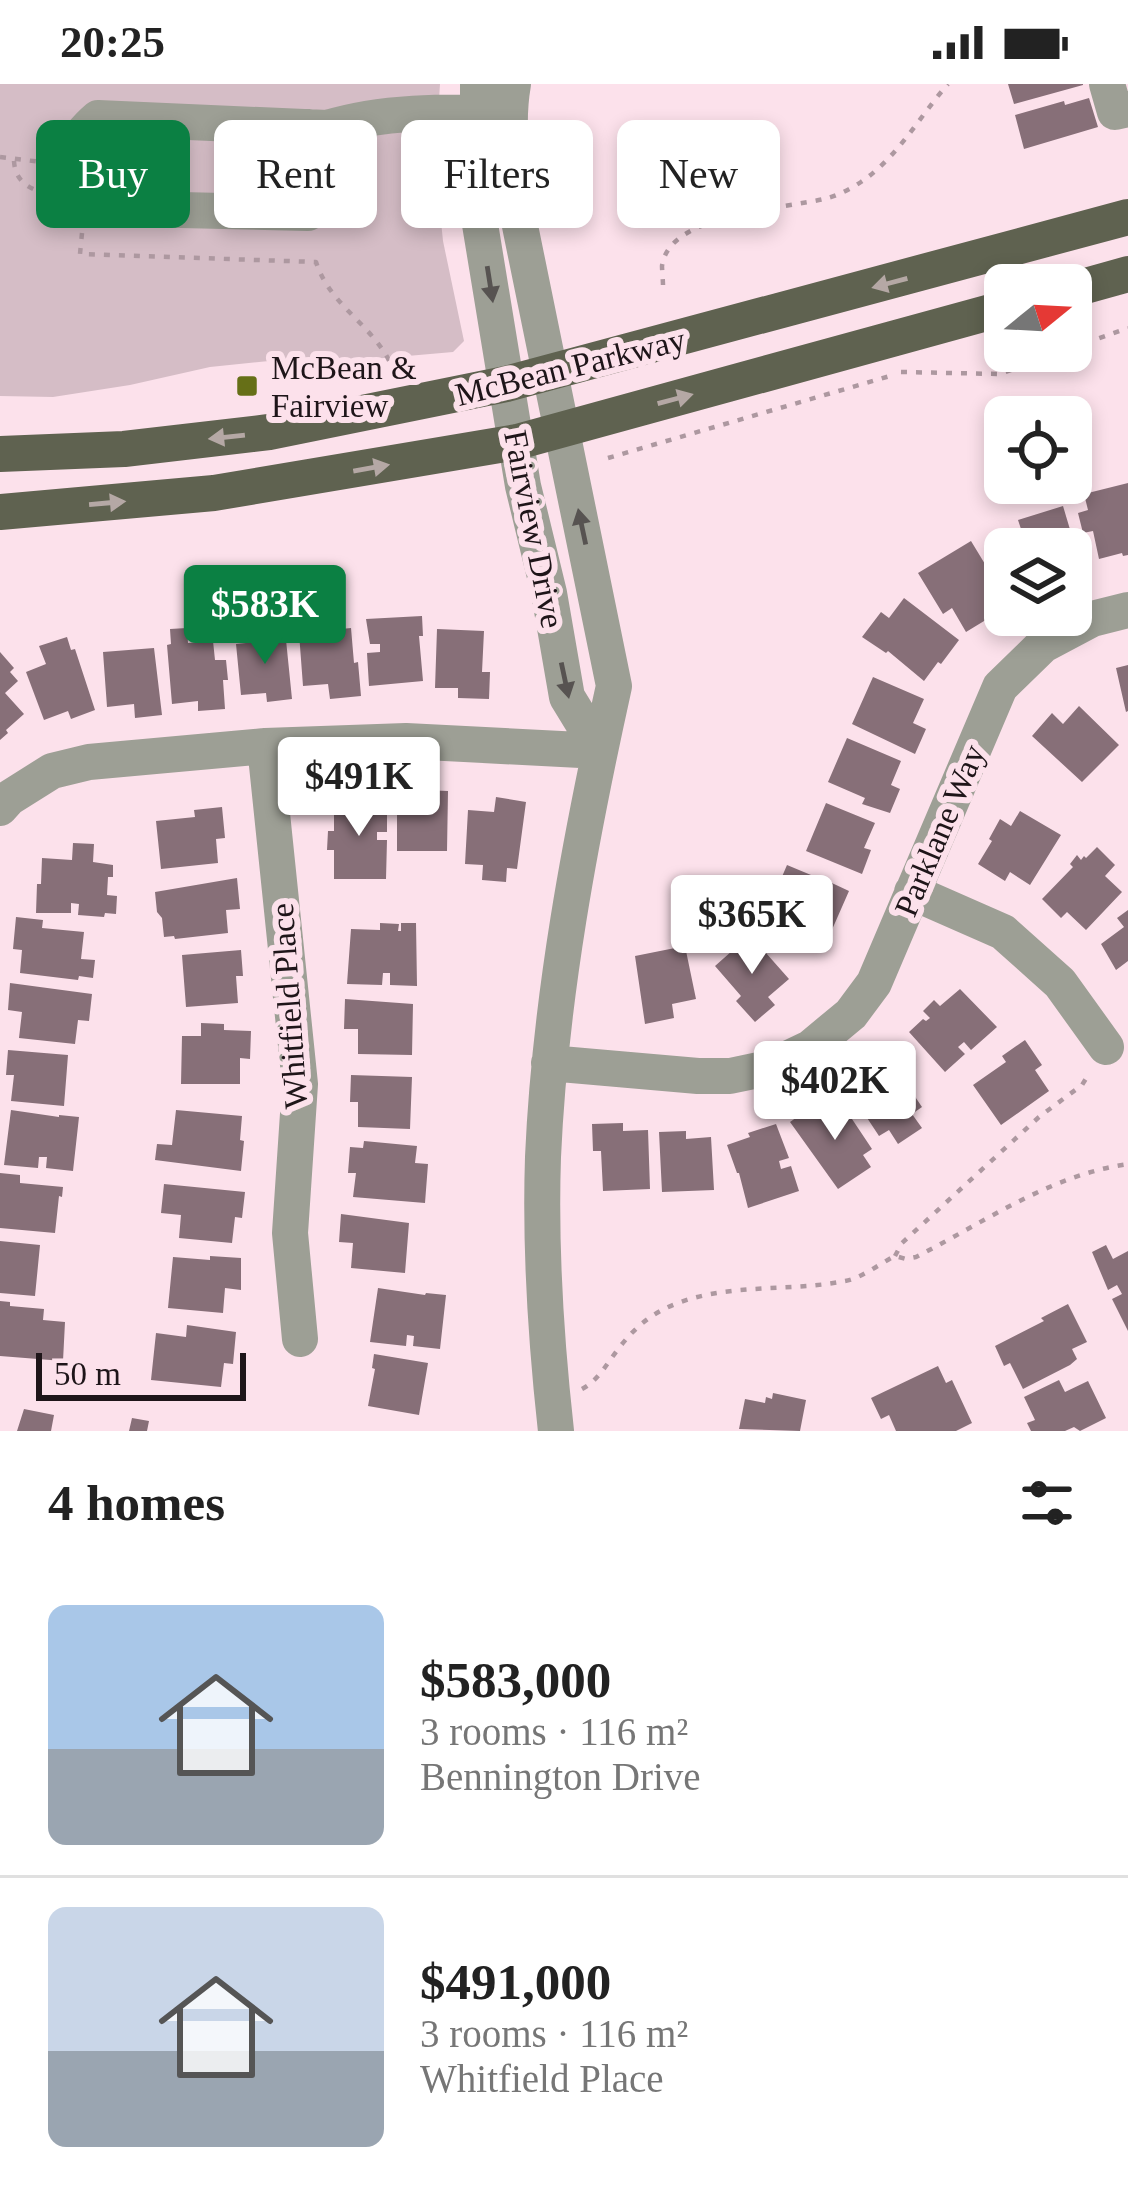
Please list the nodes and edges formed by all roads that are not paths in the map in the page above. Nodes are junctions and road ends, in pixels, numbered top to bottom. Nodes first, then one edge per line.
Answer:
1 (1107, 84) edge
2 (494, 98) edge
3 (1128, 109) edge
4 (352, 120) edge
5 (309, 128) joint
6 (1128, 217) edge
7 (1128, 274) edge
8 (1092, 284) edge
9 (984, 314) edge
10 (549, 374) junction
11 (506, 384) junction
12 (562, 429) junction
13 (517, 442) junction
14 (0, 454) edge
15 (0, 512) edge
16 (1128, 610) edge
17 (265, 746) junction
18 (600, 751) junction
19 (0, 808) edge
20 (912, 892) junction
21 (1106, 1047) road end
22 (549, 1063) junction
23 (300, 1340) dead end
24 (554, 1414) edge

1 - 3 street
2 - 4 street
2 - 10 street, Fairview Drive
2 -> 11 street, Fairview Drive
5 - 5 street
6 -> 10 main road, McBean Parkway
7 - 8 main road
12 -> 9 main road, McBean Parkway
10 - 11 main road, McBean Parkway
10 - 12 street, Fairview Drive
11 - 13 street, Fairview Drive
11 -> 14 main road, McBean Parkway
12 - 13 main road, McBean Parkway
18 -> 12 street, Fairview Drive
15 -> 13 main road, McBean Parkway
13 -> 18 street, Fairview Drive
16 - 20 street, Parklane Way
17 - 18 street
17 - 19 street
17 - 23 street, Whitfield Place
18 - 22 street, Fairview Drive
20 - 21 street
20 - 22 street, Parklane Way
22 - 24 street, Fairview Drive

